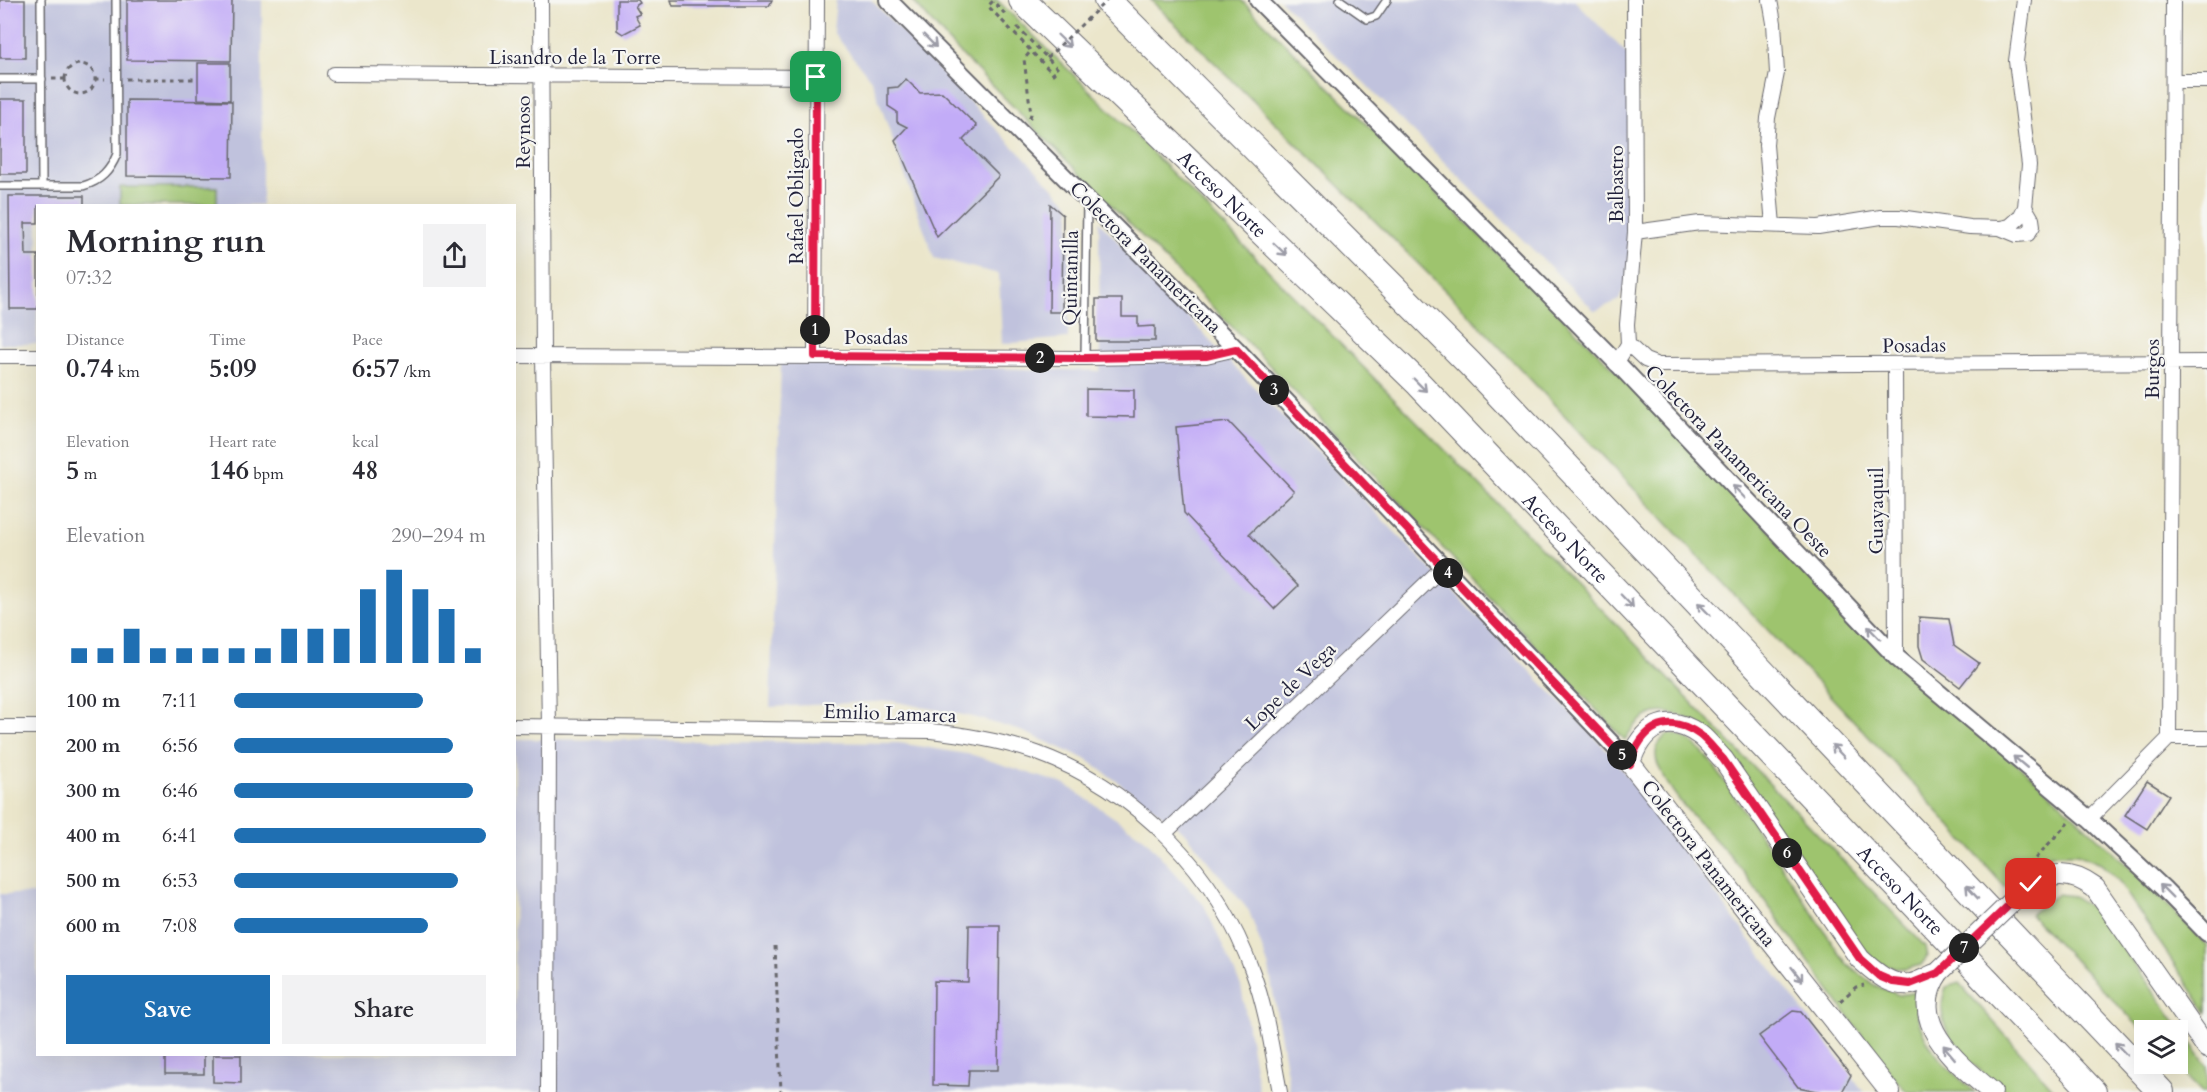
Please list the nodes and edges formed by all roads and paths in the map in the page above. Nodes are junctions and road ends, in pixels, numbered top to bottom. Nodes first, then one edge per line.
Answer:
1 (41, 0) edge
2 (116, 0) edge
3 (541, 0) edge
4 (817, 0) edge
5 (888, 0) edge
6 (1107, 0) edge
7 (1258, 0) edge
8 (1340, 0) edge
9 (1387, 0) edge
10 (1634, 0) edge
11 (1770, 0) edge
12 (2024, 0) edge
13 (2174, 0) edge
14 (1015, 9) edge
15 (1016, 26) dead end
16 (1031, 51) junction
17 (1047, 58) junction
18 (334, 74) dead end
19 (543, 76) junction
20 (816, 77) junction
21 (0, 79) edge
22 (42, 79) junction
23 (95, 79) junction
24 (117, 79) junction
25 (195, 79) dead end
26 (2174, 81) junction
27 (2207, 81) edge
28 (1025, 135) junction
29 (42, 185) junction
30 (0, 186) edge
31 (1087, 198) junction
32 (1773, 225) junction
33 (1635, 232) junction
34 (1628, 345) junction
35 (1236, 349) junction
36 (0, 356) edge
37 (36, 356) edge
38 (516, 356) edge
39 (543, 356) junction
40 (815, 356) junction
41 (1085, 358) junction
42 (2172, 362) junction
43 (2207, 362) edge
44 (1616, 364) junction
45 (1895, 365) junction
46 (1443, 567) junction
47 (1896, 657) junction
48 (516, 726) edge
49 (549, 726) junction
50 (0, 727) edge
51 (36, 727) edge
52 (2169, 738) junction
53 (2207, 738) edge
54 (1630, 764) junction
55 (2084, 815) junction
56 (1164, 834) junction
57 (2033, 861) dead end
58 (2207, 933) edge
59 (775, 946) dead end
60 (1939, 972) junction
61 (1866, 985) dead end
62 (1827, 1012) junction
63 (2207, 1048) edge
64 (548, 1092) edge
65 (781, 1092) edge
66 (1280, 1092) edge
67 (1890, 1092) edge
68 (1992, 1092) edge
69 (2093, 1092) edge
70 (2161, 1092) edge

1 - 22 lane
2 - 24 lane
3 - 19 street, Reynoso
4 - 20 street, Rafael Obligado
5 -> 28 street, Colectora Panamericana
6 - 17 path, bridge
70 -> 6 highway
7 - 44 street, Colectora Panamericana Oeste
8 - 9 lane
10 - 33 street, Balbastro
11 - 32 street
12 - 32 street
13 - 26 street, Burgos
14 - 16 path
14 -> 69 highway, Acceso Norte
15 - 17 path
16 - 17 path
16 - 28 path
18 - 19 street, Lisandro de la Torre
19 - 20 street, Lisandro de la Torre
19 - 39 street, Reynoso
20 - 40 street, Rafael Obligado
21 - 22 lane
22 - 29 lane
23 - 23 path
23 - 24 path
24 - 25 path
24 - 29 lane
26 - 27 street
26 - 42 street, Burgos
28 - 31 street, Colectora Panamericana
29 - 30 lane
31 - 35 street, Colectora Panamericana
31 - 41 lane, Quintanilla
32 - 33 street
33 - 34 street, Balbastro
34 - 44 street
34 - 45 street, Posadas
35 - 41 street, Posadas
35 - 46 street, Colectora Panamericana
36 - 37 street
38 - 39 street, Posadas
39 - 40 street, Posadas
39 - 49 street, Reynoso
40 - 41 street, Posadas
42 - 43 street, Posadas
42 - 45 street, Posadas
42 - 52 street, Burgos
47 -> 44 street, Colectora Panamericana Oeste
45 - 47 street, Guayaquil
46 - 54 street, Colectora Panamericana
46 - 56 street, Lope de Vega
55 -> 47 street, Colectora Panamericana Oeste
48 - 49 street, Emilio Lamarca
49 - 56 street, Emilio Lamarca
49 - 64 street, Reynoso
50 - 51 street
52 - 53 street
52 - 55 street
54 - 60 main road
54 -> 62 main road, Colectora Panamericana
55 - 57 path
58 -> 55 street, Colectora Panamericana Oeste
56 - 66 street, Emilio Lamarca
59 - 65 path
60 - 63 main road, bridge
68 -> 60 main road
61 - 62 path
62 - 67 main road, Colectora Panamericana

